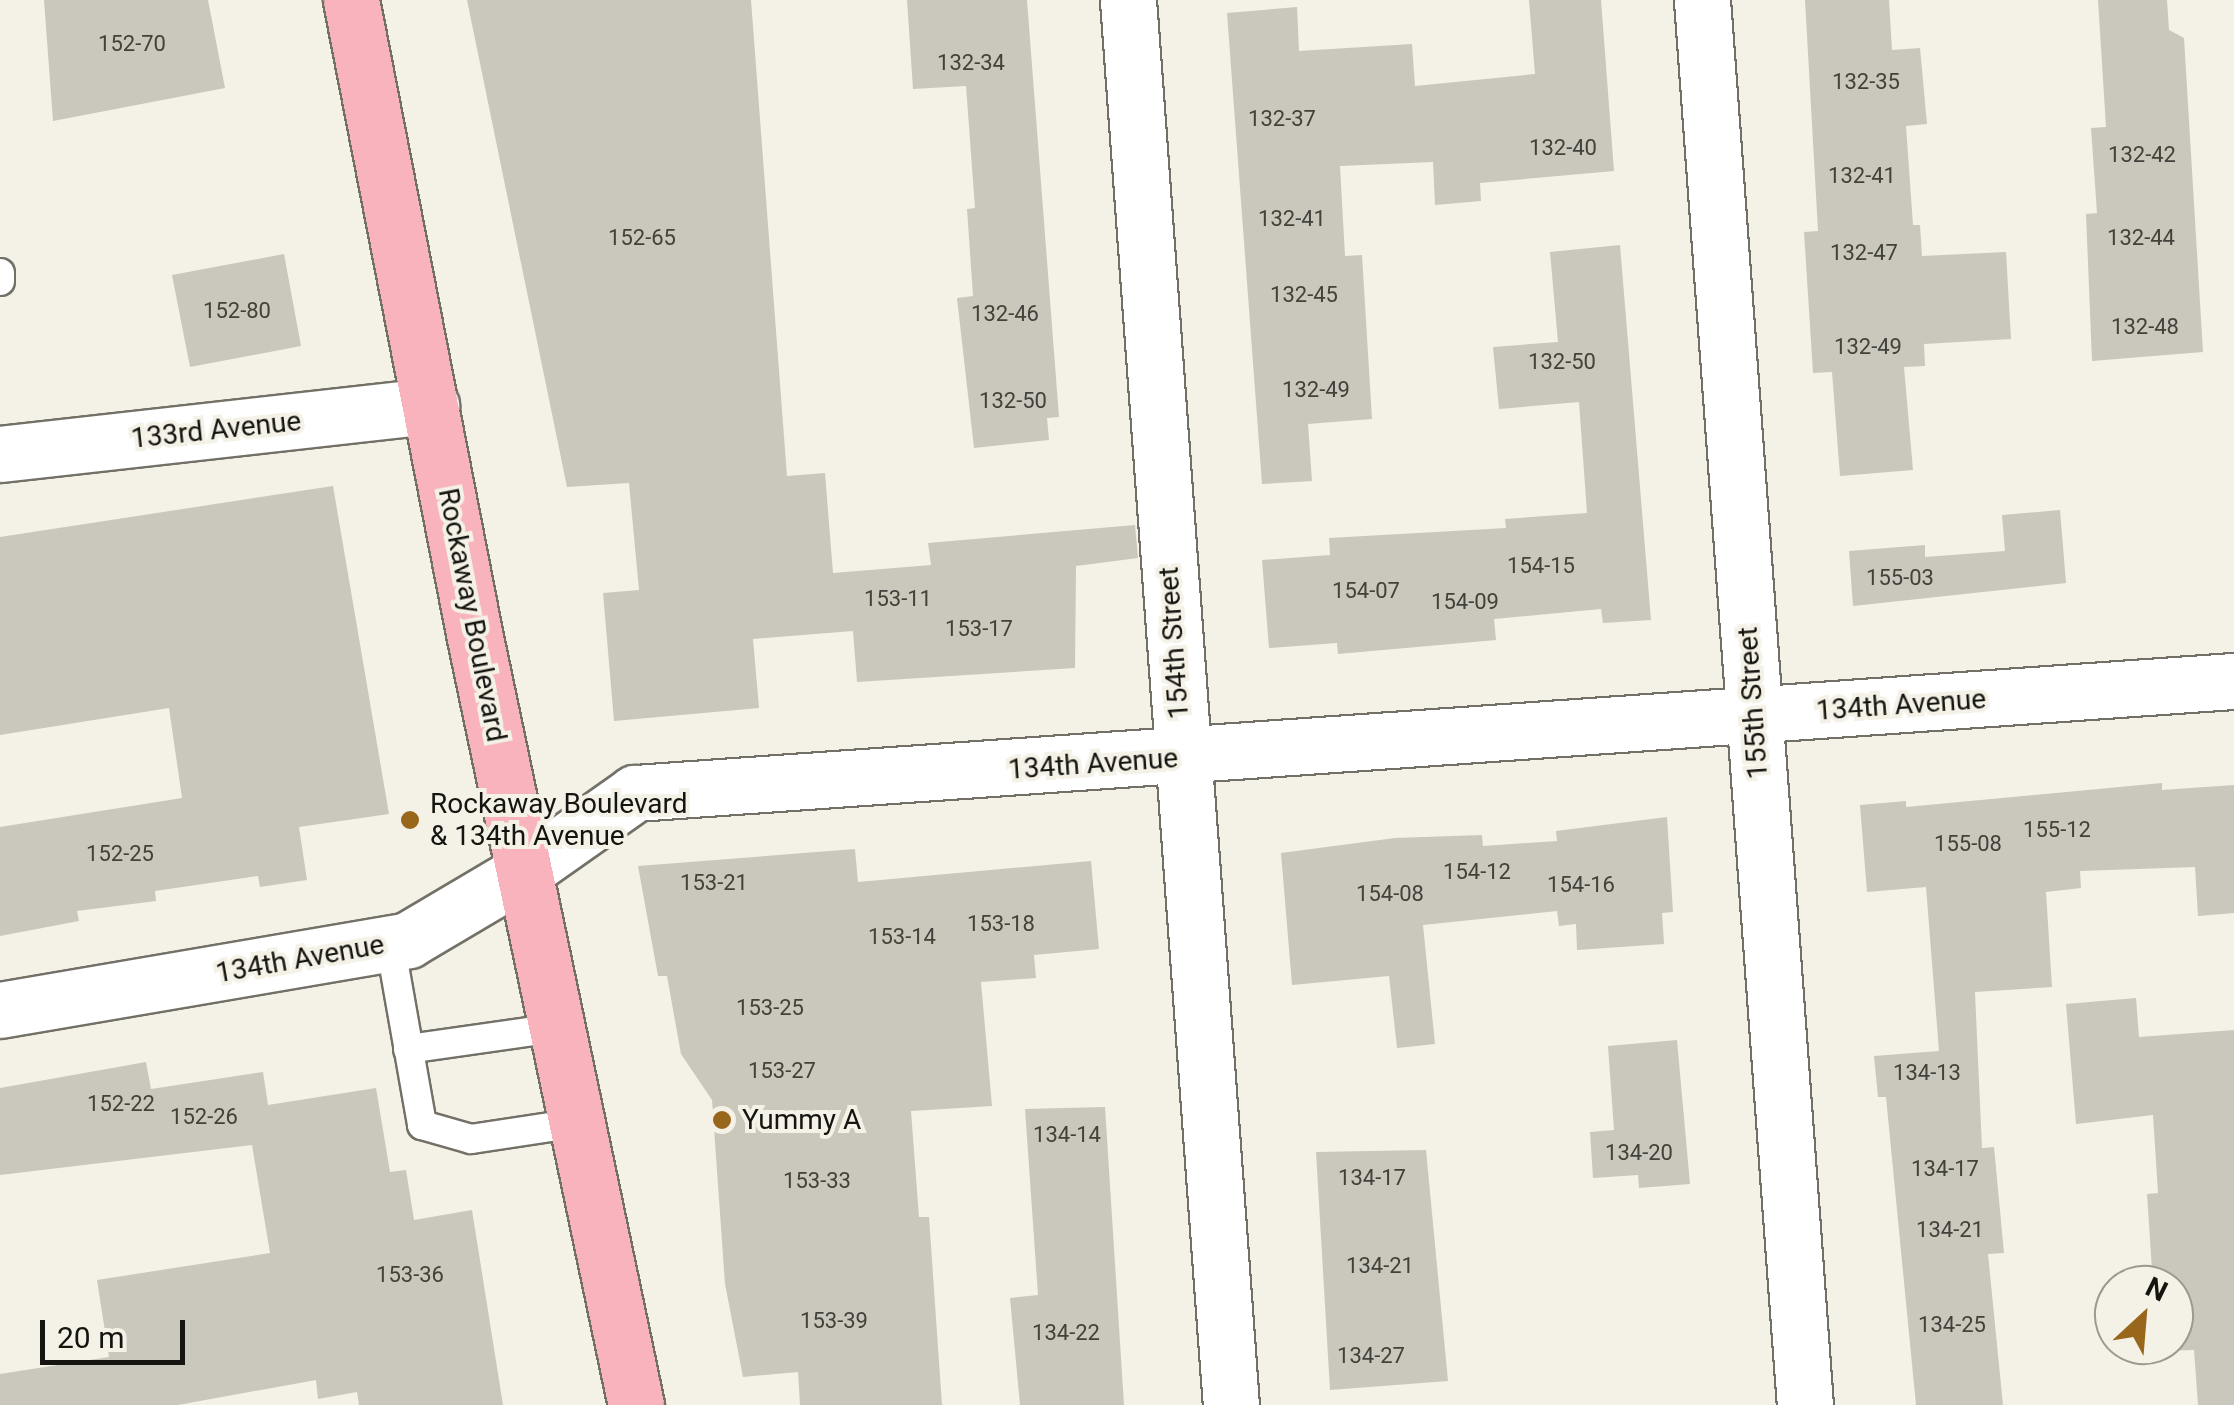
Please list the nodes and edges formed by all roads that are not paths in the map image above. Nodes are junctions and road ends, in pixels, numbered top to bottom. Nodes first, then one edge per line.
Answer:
1 (352, 0) edge
2 (1128, 0) edge
3 (1702, 0) edge
4 (0, 273) edge
5 (0, 281) edge
6 (431, 406) junction
7 (0, 454) edge
8 (2234, 680) edge
9 (1754, 716) junction
10 (1183, 758) junction
11 (523, 872) junction
12 (390, 943) junction
13 (0, 1010) edge
14 (556, 1028) junction
15 (408, 1049) junction
16 (577, 1123) junction
17 (636, 1405) edge
18 (1231, 1405) edge
19 (1805, 1405) edge

1 - 6 main road, Rockaway Boulevard
2 - 10 street, 154th Street
3 - 9 street, 155th Street
4 - 5 lane
6 - 7 street, 133rd Avenue
6 - 11 main road, Rockaway Boulevard
8 - 9 street, 134th Avenue
9 - 10 street, 134th Avenue
9 - 19 street, 155th Street
10 - 11 street, 134th Avenue
10 - 18 street, 154th Street
11 - 12 street, 134th Avenue
11 - 14 main road, Rockaway Boulevard
12 - 13 street, 134th Avenue
12 - 15 lane
14 - 15 lane
14 - 16 main road, Rockaway Boulevard
15 - 16 lane
16 - 17 main road, Rockaway Boulevard

